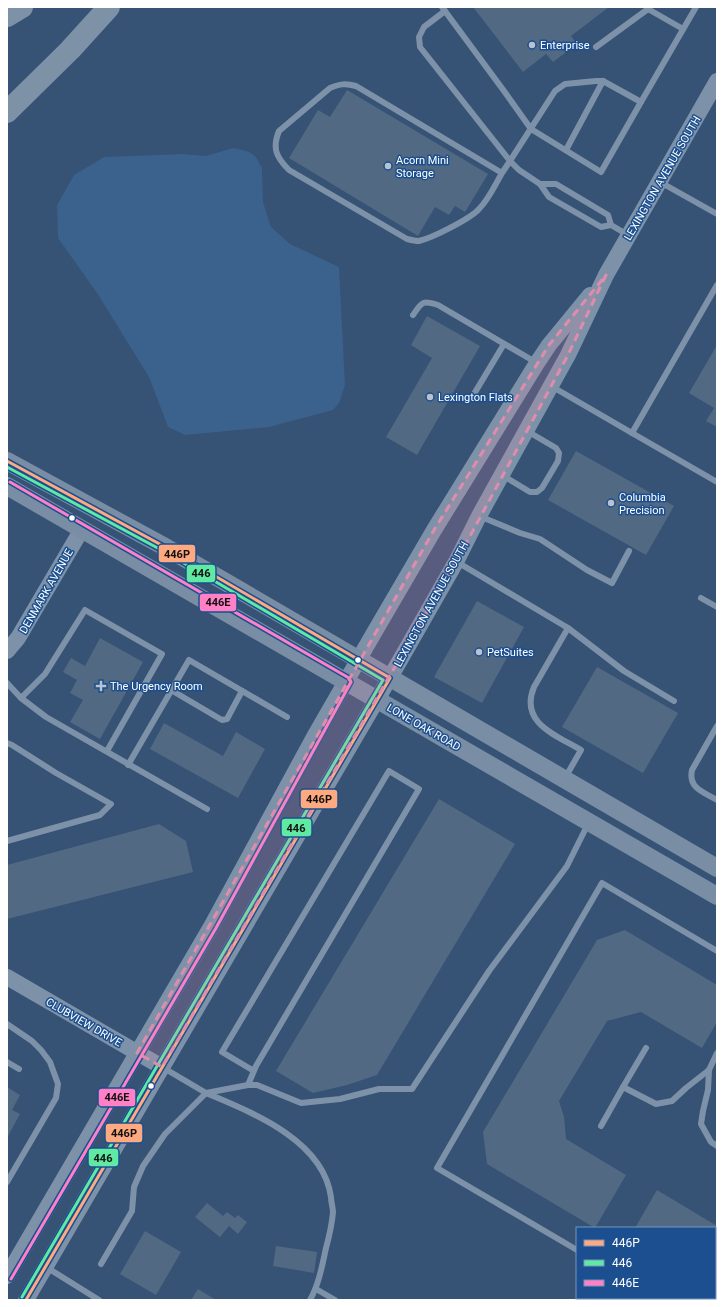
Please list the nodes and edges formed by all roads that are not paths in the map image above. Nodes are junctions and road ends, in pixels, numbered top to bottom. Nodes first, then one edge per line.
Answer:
1 (22, 7) edge
2 (100, 7) edge
3 (109, 7) edge
4 (696, 7) edge
5 (648, 8) edge
6 (444, 9) edge
7 (7, 16) edge
8 (683, 29) junction
9 (596, 47) dead end
10 (717, 81) edge
11 (603, 82) junction
12 (7, 94) edge
13 (641, 102) junction
14 (7, 112) edge
15 (531, 129) junction
16 (566, 150) junction
17 (510, 161) junction
18 (502, 173) junction
19 (660, 182) junction
20 (540, 184) junction
21 (717, 214) edge
22 (611, 225) junction
23 (629, 236) junction
24 (606, 275) junction
25 (717, 285) edge
26 (413, 315) dead end
27 (504, 344) junction
28 (537, 363) junction
29 (551, 386) junction
30 (474, 394) dead end
31 (526, 431) junction
32 (632, 433) junction
33 (7, 461) edge
34 (502, 475) junction
35 (717, 482) edge
36 (7, 486) edge
37 (479, 516) junction
38 (82, 529) junction
39 (629, 551) dead end
40 (456, 562) junction
41 (701, 598) dead end
42 (717, 608) edge
43 (568, 628) junction
44 (7, 651) edge
45 (359, 660) junction
46 (390, 678) junction
47 (346, 682) junction
48 (7, 683) edge
49 (171, 690) junction
50 (242, 691) junction
51 (21, 698) junction
52 (377, 700) junction
53 (674, 701) dead end
54 (287, 717) dead end
55 (717, 726) edge
56 (7, 743) edge
57 (107, 751) junction
58 (128, 764) junction
59 (565, 780) junction
60 (717, 800) edge
61 (207, 809) dead end
62 (589, 823) junction
63 (7, 841) edge
64 (717, 868) edge
65 (717, 896) edge
66 (717, 951) edge
67 (7, 977) edge
68 (7, 1024) edge
69 (646, 1048) dead end
70 (717, 1053) edge
71 (137, 1054) junction
72 (7, 1062) edge
73 (162, 1067) junction
74 (19, 1069) dead end
75 (709, 1070) junction
76 (254, 1071) junction
77 (248, 1085) junction
78 (623, 1087) junction
79 (206, 1093) junction
80 (602, 1126) dead end
81 (717, 1146) edge
82 (7, 1182) edge
83 (576, 1249) edge
84 (101, 1264) dead end
85 (46, 1266) junction
86 (7, 1276) edge
87 (316, 1289) junction
88 (26, 1300) edge
89 (99, 1300) edge
90 (310, 1300) edge
91 (335, 1300) edge

1 - 7 highway
2 - 12 highway
3 - 14 highway
4 - 8 lane
5 - 8 lane
5 - 9 lane
6 - 15 lane
6 - 17 lane
8 - 13 lane
10 - 19 street, LEXINGTON AVENUE SOUTH
11 - 13 lane
11 - 15 lane
11 - 16 lane
13 - 16 lane
15 - 16 lane
15 - 17 lane
17 - 18 lane
17 - 20 lane
18 - 18 lane
19 - 21 lane
19 - 23 street, LEXINGTON AVENUE SOUTH
20 - 22 lane
20 - 22 lane
22 - 23 lane
23 - 24 street, LEXINGTON AVENUE SOUTH
24 - 28 street, LEXINGTON AVENUE SOUTH
24 - 29 street, LEXINGTON AVENUE SOUTH
25 - 32 lane
26 - 27 lane
27 - 28 lane
27 - 30 lane
28 - 45 street, LEXINGTON AVENUE SOUTH
29 - 31 street, LEXINGTON AVENUE SOUTH
29 - 32 lane
31 - 34 street, LEXINGTON AVENUE SOUTH
31 - 34 lane
32 - 35 lane
33 - 45 main road
34 - 37 street, LEXINGTON AVENUE SOUTH
36 - 38 main road, LONE OAK ROAD
37 - 39 lane
37 - 40 street, LEXINGTON AVENUE SOUTH
38 - 44 street, DENMARK AVENUE
38 - 47 main road, LONE OAK ROAD
40 - 43 lane
40 - 46 street, LEXINGTON AVENUE SOUTH
41 - 42 lane
43 - 53 lane
43 - 59 lane
45 - 46 main road
45 - 47 street, LEXINGTON AVENUE SOUTH
46 - 52 street, LEXINGTON AVENUE SOUTH
46 - 59 main road
47 - 52 main road, LONE OAK ROAD
47 - 71 street, LEXINGTON AVENUE SOUTH
48 - 51 lane
49 - 50 lane
49 - 50 lane
49 - 58 lane
50 - 54 lane
51 - 57 lane
51 - 57 lane
52 - 62 main road, LONE OAK ROAD
52 - 73 street, LEXINGTON AVENUE SOUTH
55 - 60 lane
56 - 63 lane
57 - 58 lane
58 - 61 lane
59 - 64 main road
62 - 65 main road, LONE OAK ROAD
62 - 77 lane
66 - 83 lane
67 - 71 street, CLUBVIEW DRIVE
68 - 82 lane
69 - 78 lane
70 - 75 lane
71 - 73 street, CLUBVIEW DRIVE
71 - 86 street, LEXINGTON AVENUE SOUTH
72 - 74 lane
73 - 79 lane
73 - 85 street, LEXINGTON AVENUE SOUTH
75 - 78 lane
75 - 81 lane
76 - 76 lane
76 - 77 lane
77 - 79 lane
78 - 80 lane
79 - 84 lane
79 - 87 lane
85 - 88 street, LEXINGTON AVENUE SOUTH
85 - 89 lane
87 - 90 lane
87 - 91 lane

